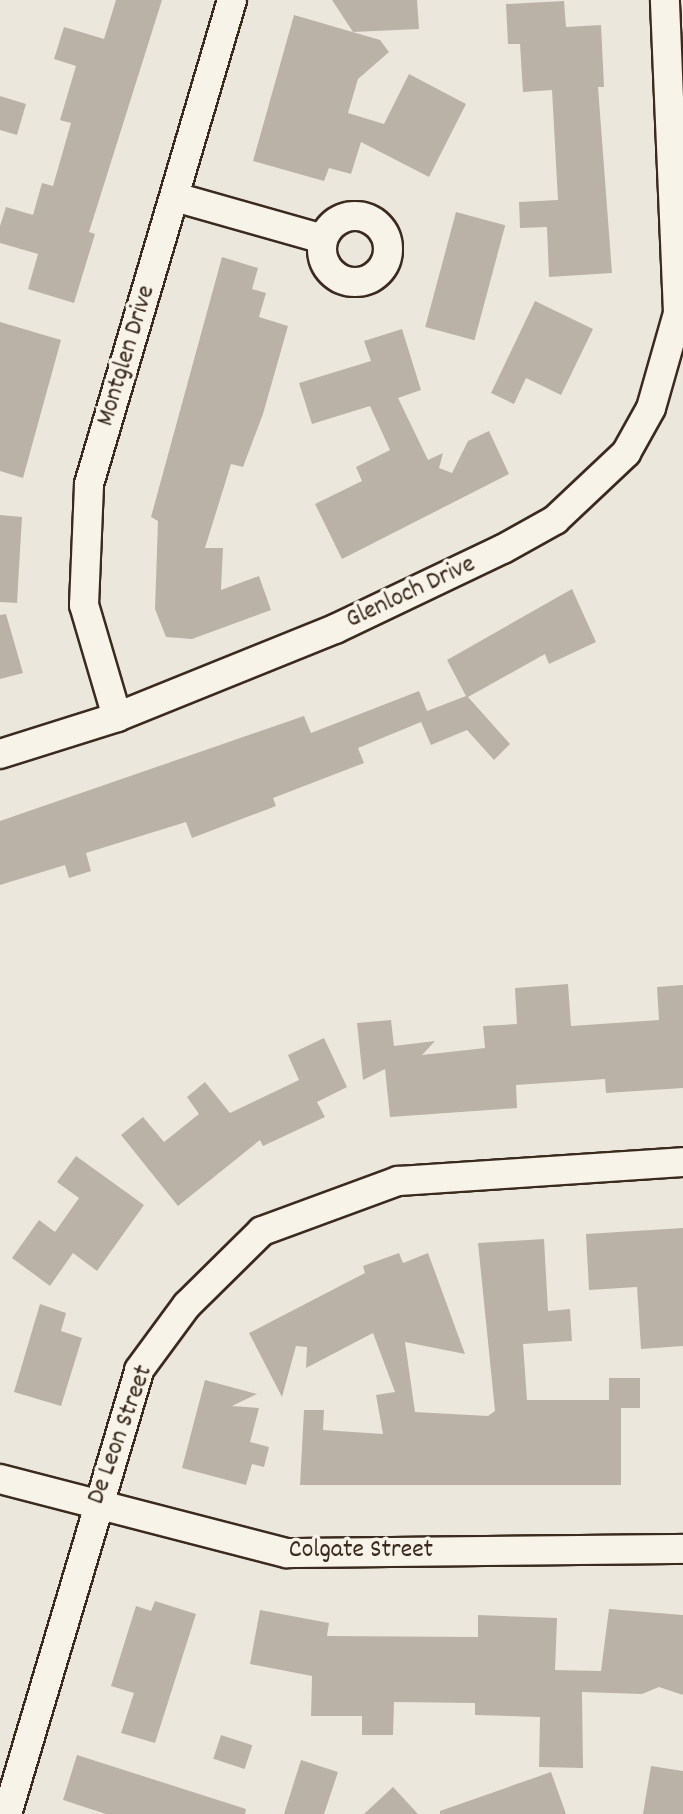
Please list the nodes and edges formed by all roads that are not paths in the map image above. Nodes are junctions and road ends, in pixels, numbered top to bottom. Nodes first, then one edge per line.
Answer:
1 (232, 0) edge
2 (665, 0) edge
3 (175, 197) junction
4 (323, 239) dead end
5 (117, 717) junction
6 (0, 754) edge
7 (683, 1162) edge
8 (0, 1479) edge
9 (95, 1507) junction
10 (683, 1549) edge
11 (7, 1814) edge

1 - 3 street, Montglen Drive
2 - 5 street, Glenloch Drive
3 - 4 street
3 - 5 street, Montglen Drive
5 - 6 street, Glenloch Drive
7 - 9 street, De Leon Street
8 - 9 street, Colgate Street
9 - 10 street, Colgate Street
9 - 11 street, De Leon Street

